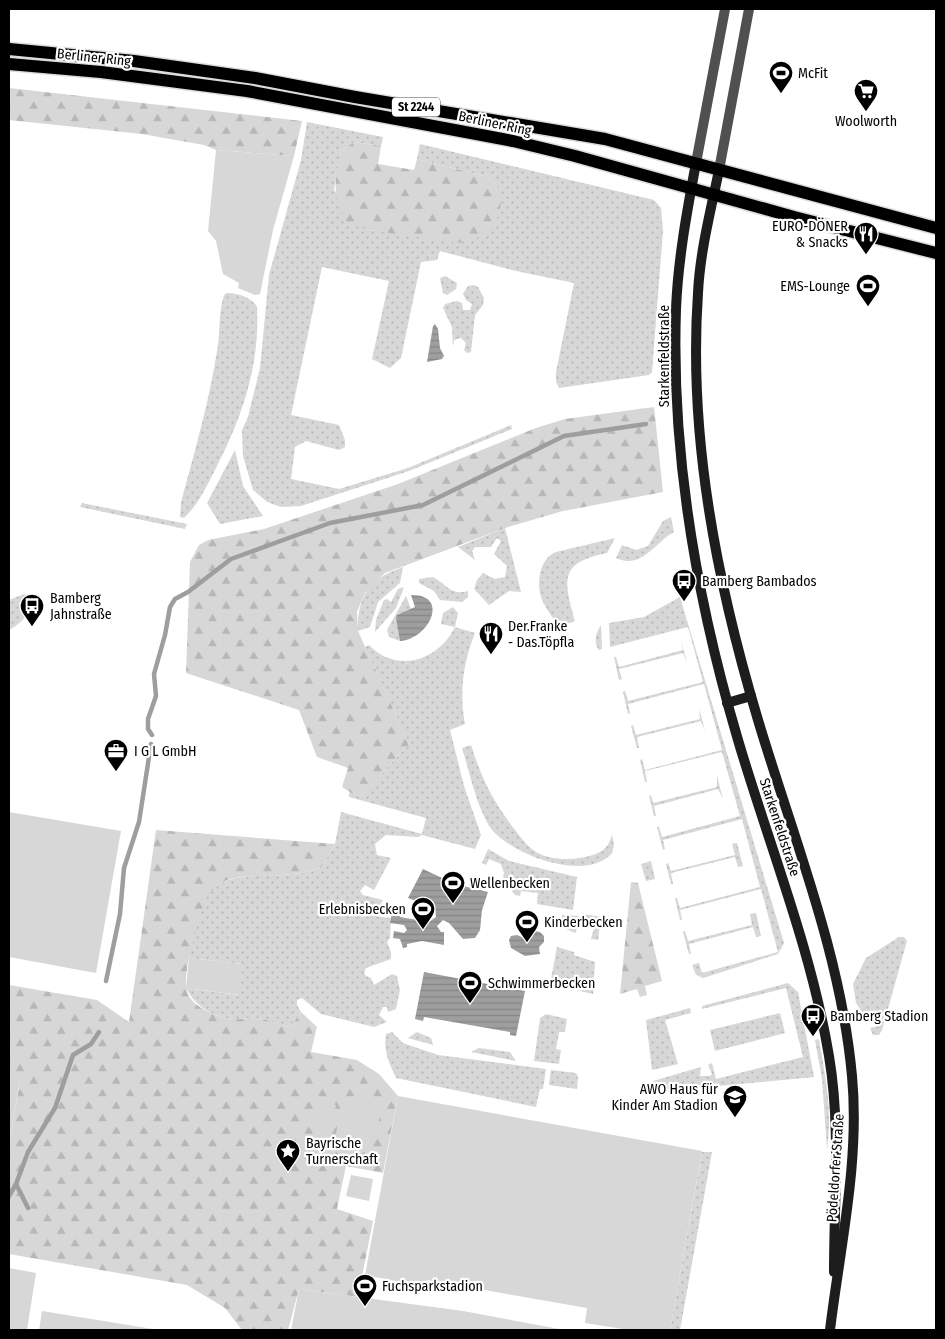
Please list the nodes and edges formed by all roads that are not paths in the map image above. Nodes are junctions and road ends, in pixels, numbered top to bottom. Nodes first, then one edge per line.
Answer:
1 (725, 9) edge
2 (749, 9) edge
3 (9, 49) edge
4 (9, 64) edge
5 (696, 163) junction
6 (720, 170) junction
7 (691, 188) junction
8 (714, 194) junction
9 (936, 228) edge
10 (936, 253) edge
11 (751, 696) junction
12 (728, 703) junction
13 (830, 952) joint
14 (806, 960) joint
15 (834, 1298) junction
16 (830, 1330) edge

1 - 5 street, Starkenfeldstraße
2 - 6 street, Starkenfeldstraße
3 - 5 main road, Berliner Ring / St 2244
4 - 7 main road, Berliner Ring / St 2244
5 - 6 main road, Berliner Ring / St 2244
5 - 7 main road, Starkenfeldstraße
6 - 8 main road, Starkenfeldstraße
6 - 9 main road, Berliner Ring / St 2244
7 - 8 main road, Berliner Ring / St 2244
7 - 12 main road, Starkenfeldstraße
8 - 10 main road, Berliner Ring / St 2244
8 - 11 main road, Starkenfeldstraße
11 - 12 main road
11 - 13 main road, Starkenfeldstraße
12 - 14 main road, Starkenfeldstraße
13 - 15 main road, Pödeldorfer Straße
14 - 15 main road, Pödeldorfer Straße
15 - 16 main road, Pödeldorfer Straße

